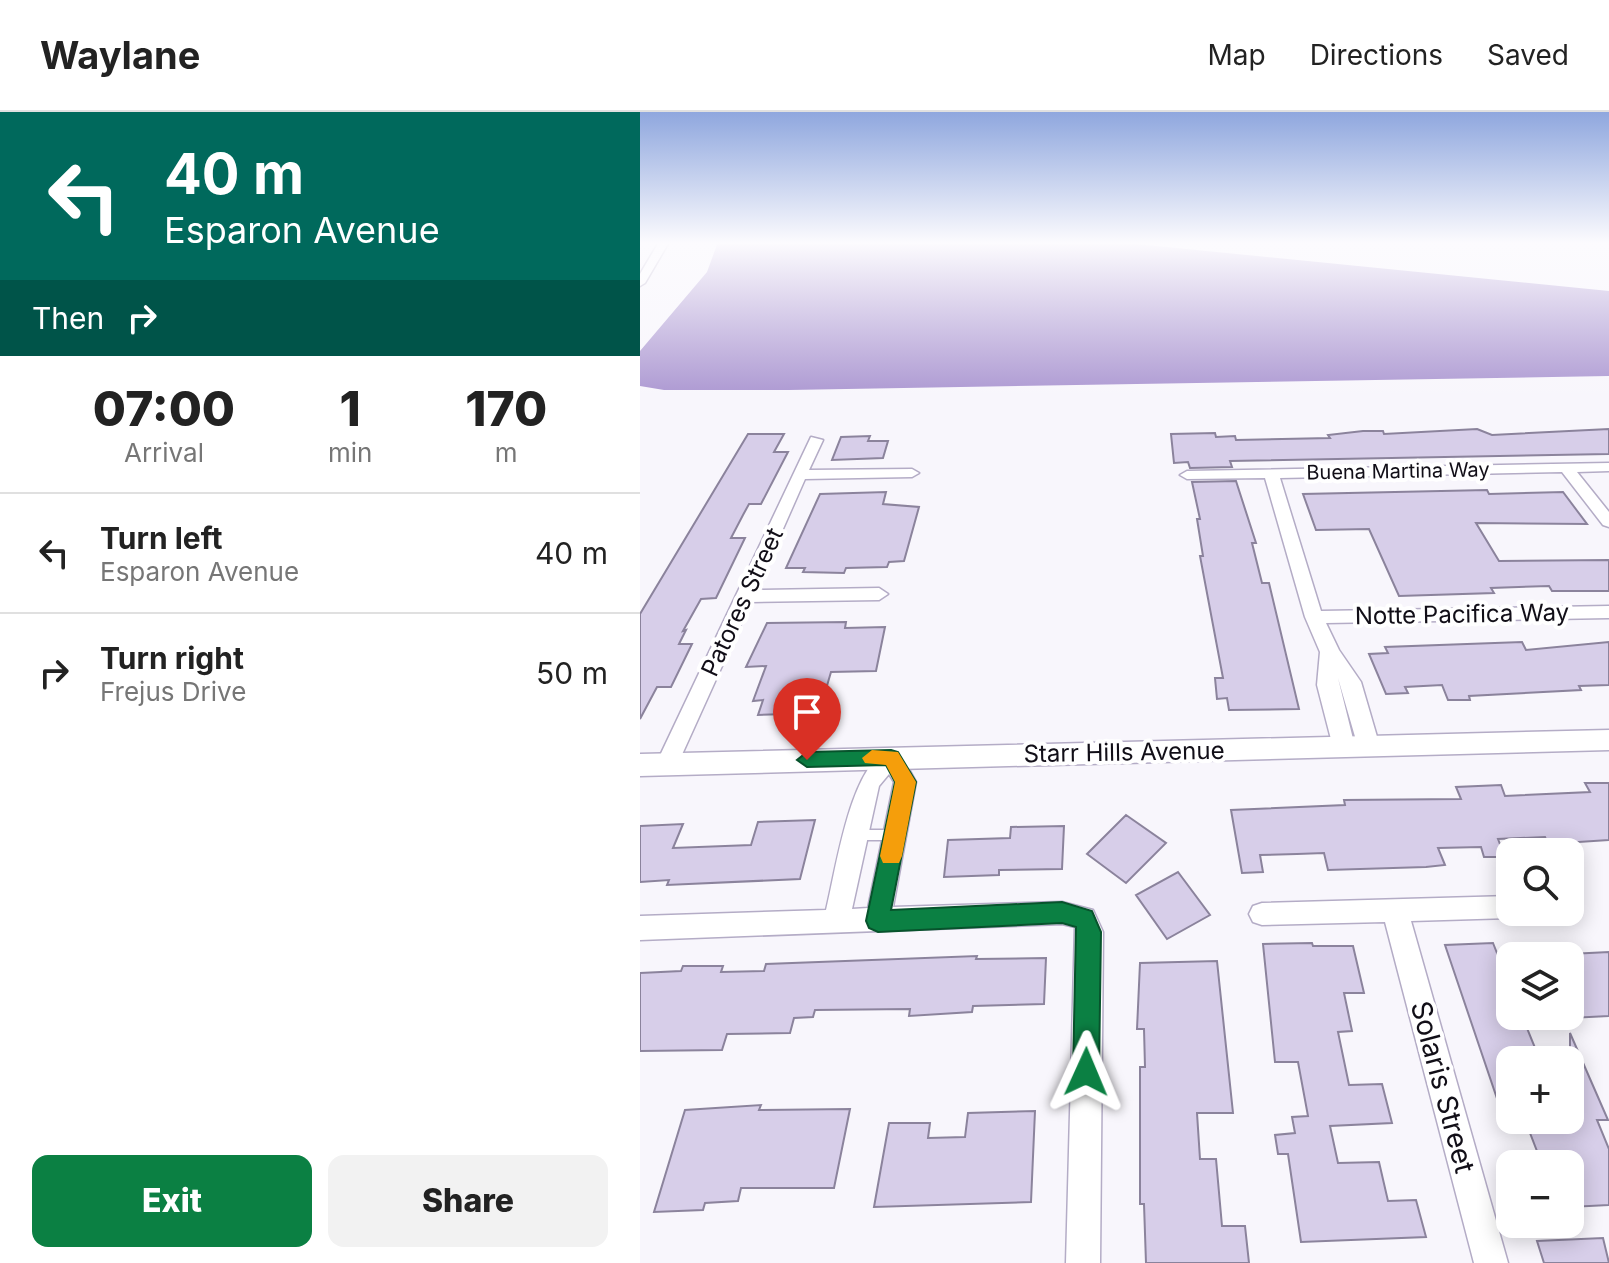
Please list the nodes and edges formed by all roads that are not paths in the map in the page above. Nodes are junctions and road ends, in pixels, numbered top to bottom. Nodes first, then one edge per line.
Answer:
1 (816, 440) dead end
2 (1609, 467) edge
3 (1566, 468) junction
4 (912, 473) dead end
5 (1271, 473) junction
6 (800, 475) junction
7 (1187, 475) dead end
8 (1609, 522) edge
9 (879, 594) dead end
10 (744, 596) junction
11 (1609, 612) edge
12 (1314, 617) junction
13 (1330, 652) junction
14 (1331, 702) junction
15 (1356, 702) junction
16 (1609, 740) edge
17 (1357, 747) junction
18 (891, 757) junction
19 (653, 764) edge
20 (858, 835) junction
21 (896, 835) junction
22 (1496, 907) edge
23 (1395, 910) junction
24 (1262, 914) dead end
25 (878, 921) junction
26 (836, 922) junction
27 (640, 928) edge
28 (1083, 1263) edge
29 (1491, 1263) edge

1 - 6 street, Patores Street
2 - 3 street, Buena Martina Way
3 - 5 street, Buena Martina Way
3 - 8 street
4 - 6 street
5 - 7 street, Buena Martina Way
5 - 12 street
6 - 10 street, Patores Street
9 - 10 street
10 - 19 street, Patores Street
11 - 12 street, Notte Pacifica Way
12 - 13 street
13 - 14 street
13 - 15 street
14 - 15 lane
14 - 17 street
15 - 17 street
16 - 17 street, Starr Hills Avenue
17 - 18 street, Starr Hills Avenue
18 - 19 street, Starr Hills Avenue
18 - 20 street
18 - 21 street
20 - 21 lane
20 - 26 street
21 - 25 street
22 - 23 street
23 - 24 street
23 - 29 street, Solaris Street
25 - 26 street
25 - 28 street
26 - 27 street

